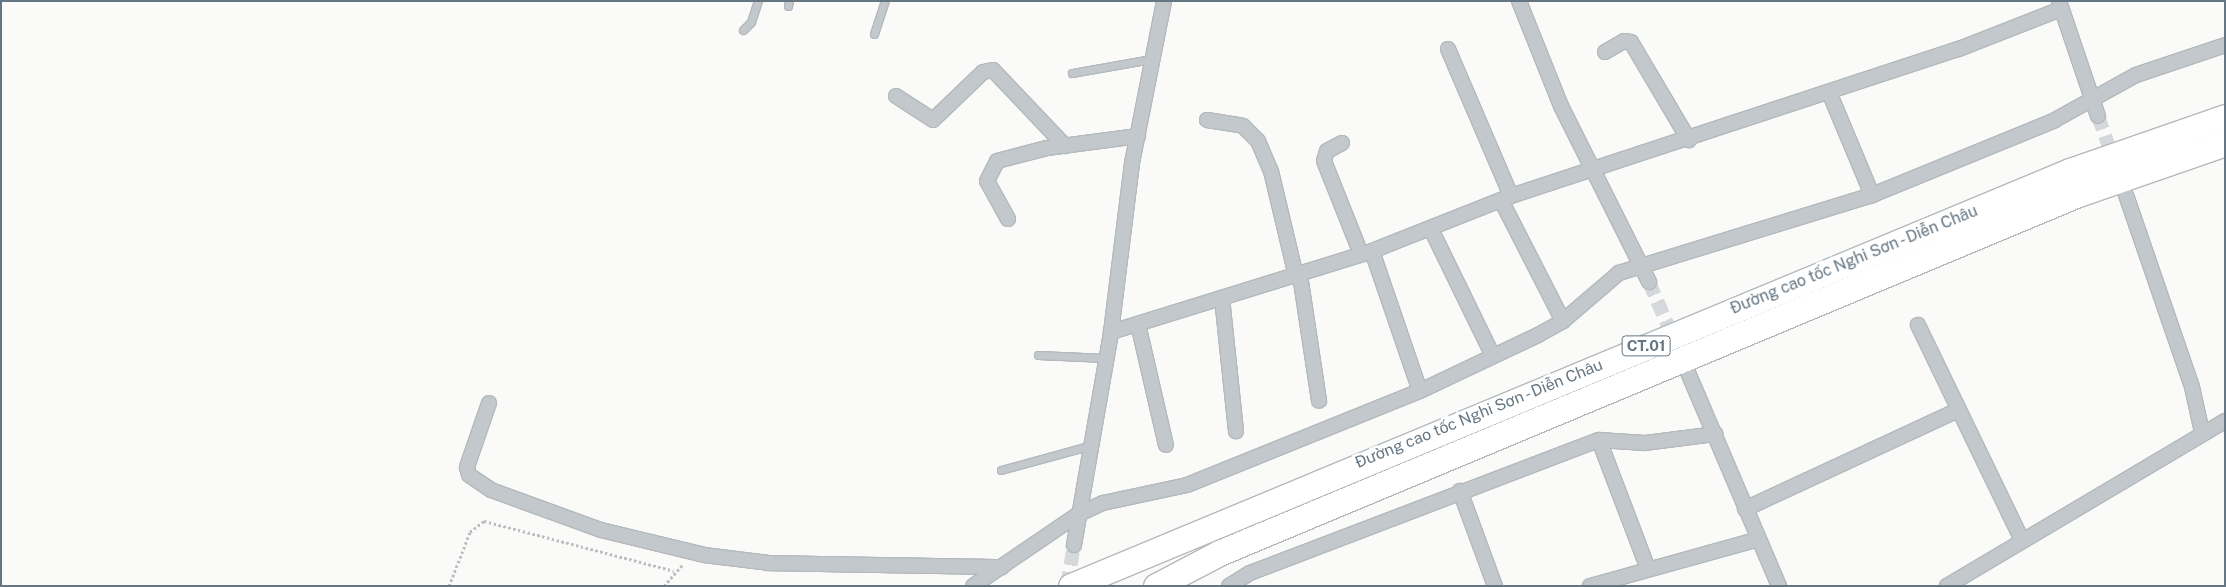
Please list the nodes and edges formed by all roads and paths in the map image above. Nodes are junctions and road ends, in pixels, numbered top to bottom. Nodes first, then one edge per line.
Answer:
1 (758, 1) edge
2 (885, 1) edge
3 (1164, 1) edge
4 (1519, 1) edge
5 (2060, 5) edge
6 (742, 30) dead end
7 (874, 34) dead end
8 (2225, 45) edge
9 (1448, 49) dead end
10 (1605, 52) dead end
11 (1151, 59) junction
12 (1072, 74) dead end
13 (1829, 92) junction
14 (2093, 95) junction
15 (896, 96) dead end
16 (2098, 116) tunnel mouth
17 (2225, 117) edge
18 (1207, 120) dead end
19 (1138, 136) junction
20 (1689, 140) junction
21 (1342, 143) dead end
22 (2225, 143) edge
23 (1065, 146) junction
24 (1593, 170) junction
25 (2126, 195) dead end
26 (1872, 196) junction
27 (1506, 198) junction
28 (1008, 219) dead end
29 (1431, 228) junction
30 (1366, 252) junction
31 (1640, 265) junction
32 (1298, 275) junction
33 (1649, 282) tunnel mouth
34 (1222, 298) junction
35 (1563, 320) junction
36 (1138, 324) junction
37 (1918, 324) dead end
38 (1112, 332) junction
39 (1038, 355) dead end
40 (1493, 356) junction
41 (1106, 358) junction
42 (1689, 375) dead end
43 (1420, 391) junction
44 (1320, 401) dead end
45 (489, 403) dead end
46 (1958, 410) junction
47 (2225, 421) edge
48 (1236, 431) dead end
49 (2202, 432) junction
50 (1714, 434) junction
51 (1599, 440) junction
52 (1092, 445) junction
53 (1166, 445) dead end
54 (1001, 470) dead end
55 (1460, 492) junction
56 (1745, 508) junction
57 (1077, 515) junction
58 (1759, 539) junction
59 (2022, 540) junction
60 (1074, 545) tunnel mouth
61 (698, 554) junction
62 (1002, 567) junction
63 (1648, 569) junction
64 (674, 571) junction
65 (449, 586) edge
66 (664, 586) edge
67 (973, 586) edge
68 (1071, 586) edge
69 (1156, 586) edge
70 (1229, 586) edge
71 (1495, 586) edge
72 (1590, 586) edge
73 (1779, 586) edge
74 (1947, 586) edge

1 - 6 lane
2 - 7 lane
3 - 11 street
4 - 24 street
5 - 13 street
5 - 14 street
8 - 14 street
9 - 27 street
10 - 20 street
11 - 12 lane
11 - 19 street
13 - 20 street
13 - 26 street
14 - 16 street
14 - 26 street
15 - 23 street
17 - 68 highway, Đường cao tốc Nghi Sơn - Diễn Châu / CT.01
18 - 32 street
19 - 23 street
19 - 38 street
20 - 24 street
21 - 30 street
22 - 69 highway, Đường cao tốc Nghi Sơn - Diễn Châu / CT.01
23 - 28 street
24 - 27 street
24 - 31 street
25 - 49 street
26 - 31 street
27 - 29 street
27 - 35 street
29 - 30 street
29 - 40 street
30 - 32 street
30 - 43 street
31 - 33 street
31 - 35 street
32 - 34 street
32 - 44 street
34 - 36 street
34 - 48 street
35 - 40 street
36 - 38 street
36 - 53 street
37 - 46 street
38 - 41 street
39 - 41 lane
40 - 43 street
41 - 52 street
42 - 50 street
43 - 57 street
45 - 61 street
46 - 56 street
46 - 59 street
47 - 49 street
49 - 59 street
50 - 51 street
50 - 56 street
51 - 55 street
51 - 63 street
52 - 54 lane
52 - 57 street
55 - 70 street
55 - 71 street
56 - 58 street
57 - 60 street
57 - 62 street
58 - 63 street
58 - 73 street
59 - 74 street
61 - 62 street
61 - 64 path
62 - 67 street
63 - 72 street
64 - 65 path
64 - 66 path

